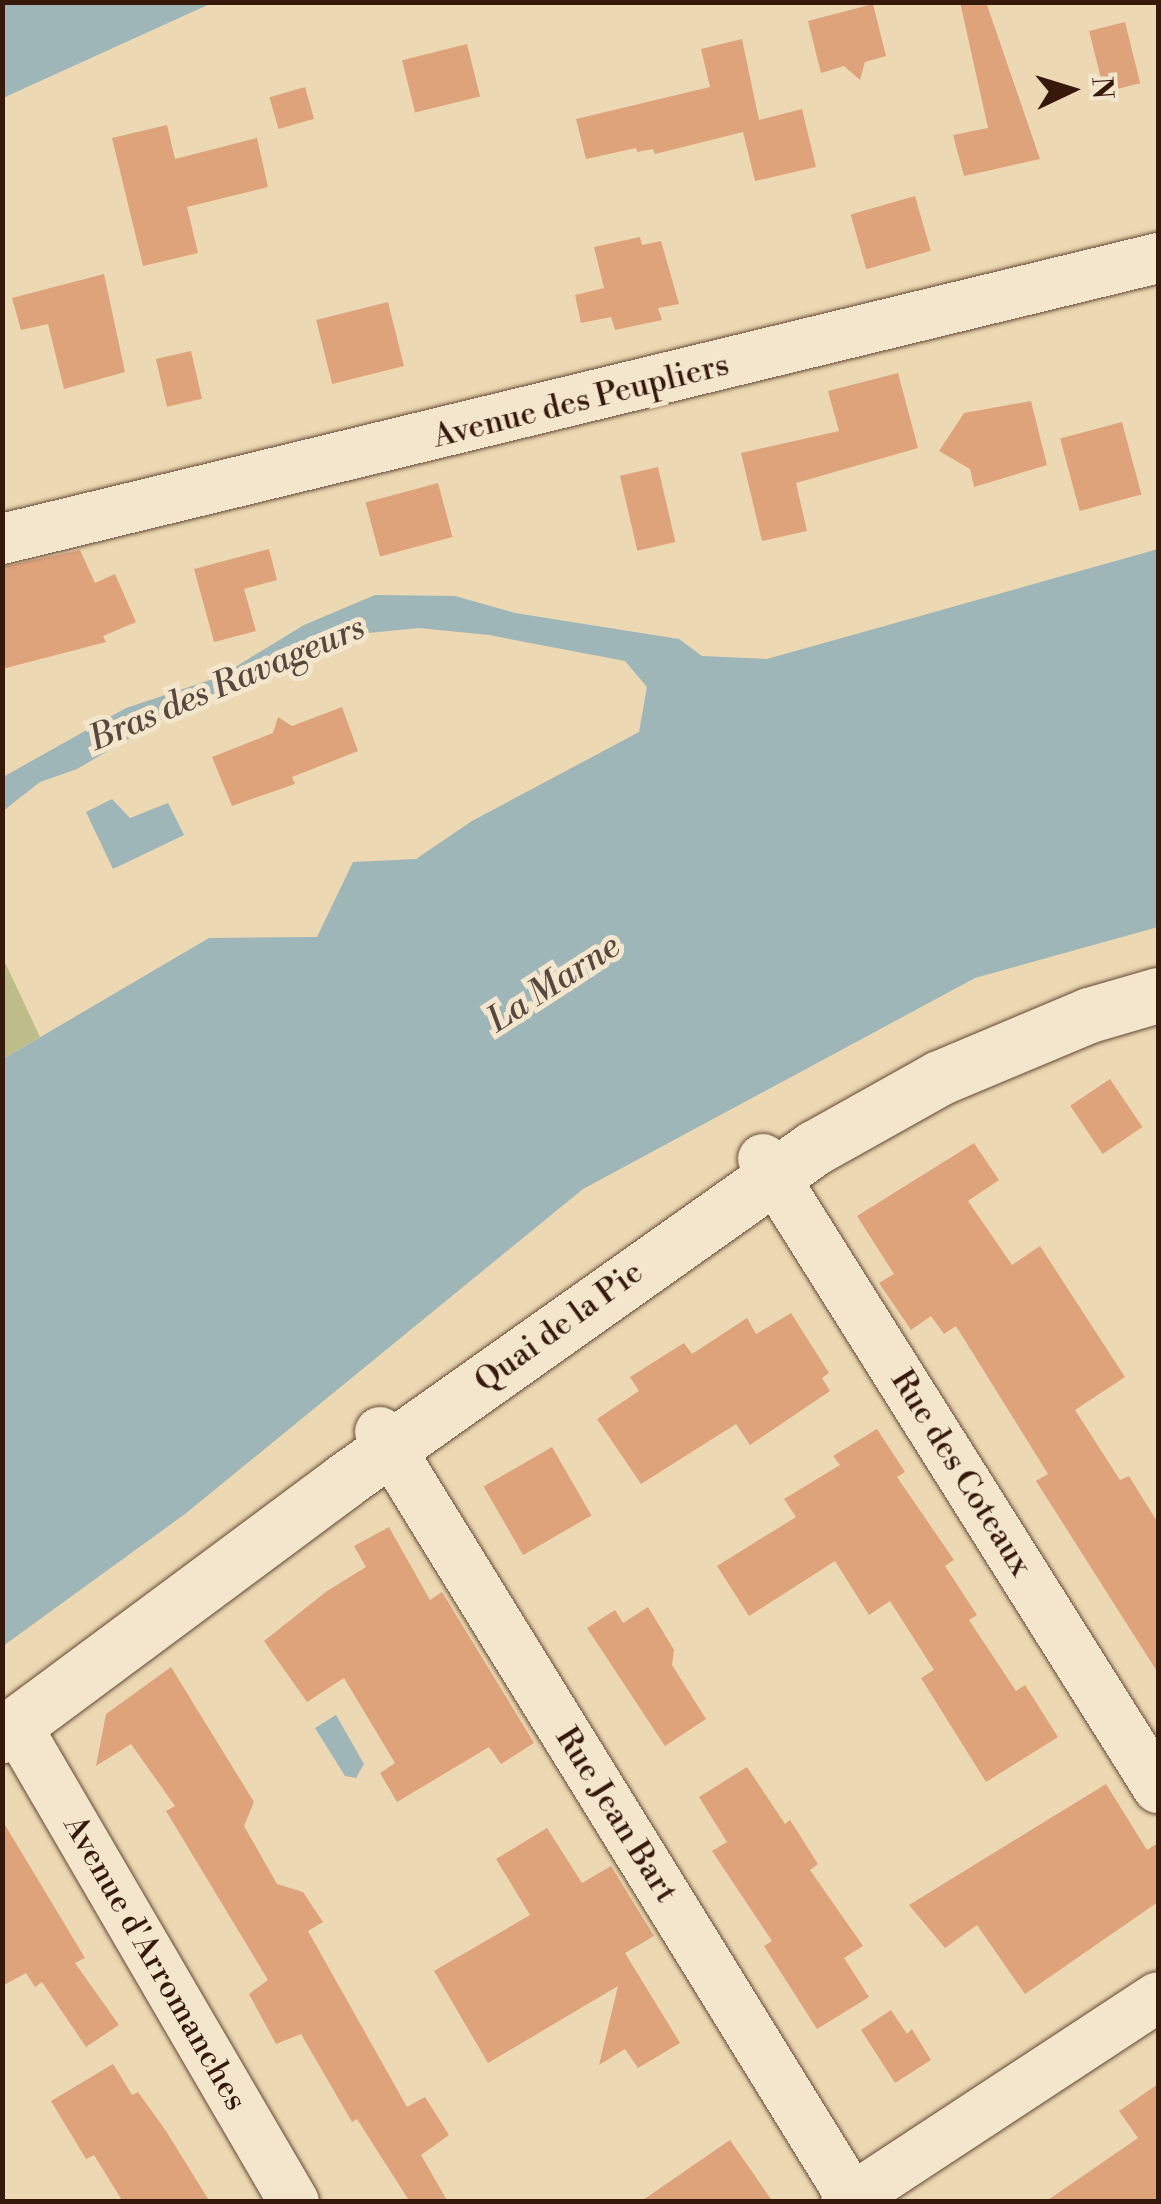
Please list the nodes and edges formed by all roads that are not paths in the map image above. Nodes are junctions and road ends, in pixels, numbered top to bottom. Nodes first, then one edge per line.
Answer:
1 (1158, 258) edge
2 (2, 540) edge
3 (1158, 994) edge
4 (768, 1167) junction
5 (385, 1441) junction
6 (10, 1730) edge
7 (1158, 1788) edge
8 (1158, 1997) edge
9 (849, 2200) edge
10 (294, 2202) edge

1 - 2 street, Avenue des Peupliers
3 - 4 street, Quai de la Pie
4 - 5 street, Quai de la Pie
4 - 7 street, Rue des Coteaux
5 - 6 street, Quai de la Pie
5 - 9 street, Rue Jean Bart
6 - 10 street, Avenue d'Arromanches
8 - 9 street

